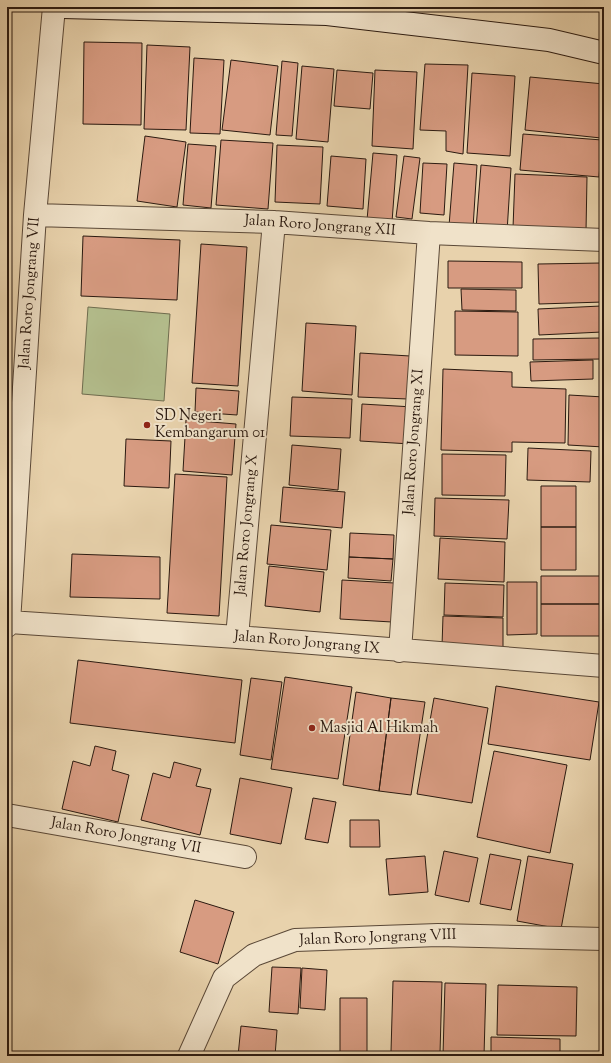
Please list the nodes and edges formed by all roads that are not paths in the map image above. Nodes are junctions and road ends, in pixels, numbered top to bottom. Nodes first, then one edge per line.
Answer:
1 (54, 7) edge
2 (63, 7) edge
3 (604, 53) edge
4 (35, 215) junction
5 (274, 222) junction
6 (428, 233) junction
7 (604, 240) edge
8 (8, 624) edge
9 (237, 637) junction
10 (400, 652) junction
11 (604, 666) edge
12 (7, 815) edge
13 (245, 857) dead end
14 (604, 939) edge
15 (189, 1056) edge

1 - 4 street, Jalan Roro Jongrang VII
2 - 3 street
4 - 5 street, Jalan Roro Jongrang XII
4 - 8 street, Jalan Roro Jongrang VII
5 - 6 street, Jalan Roro Jongrang XII
5 - 9 street, Jalan Roro Jongrang X
6 - 7 street, Jalan Roro Jongrang XII
6 - 10 street, Jalan Roro Jongrang XI
8 - 9 street, Jalan Roro Jongrang IX
9 - 10 street, Jalan Roro Jongrang IX
10 - 11 street, Jalan Roro Jongrang IX
12 - 13 street, Jalan Roro Jongrang VII
14 - 15 street, Jalan Roro Jongrang VIII

